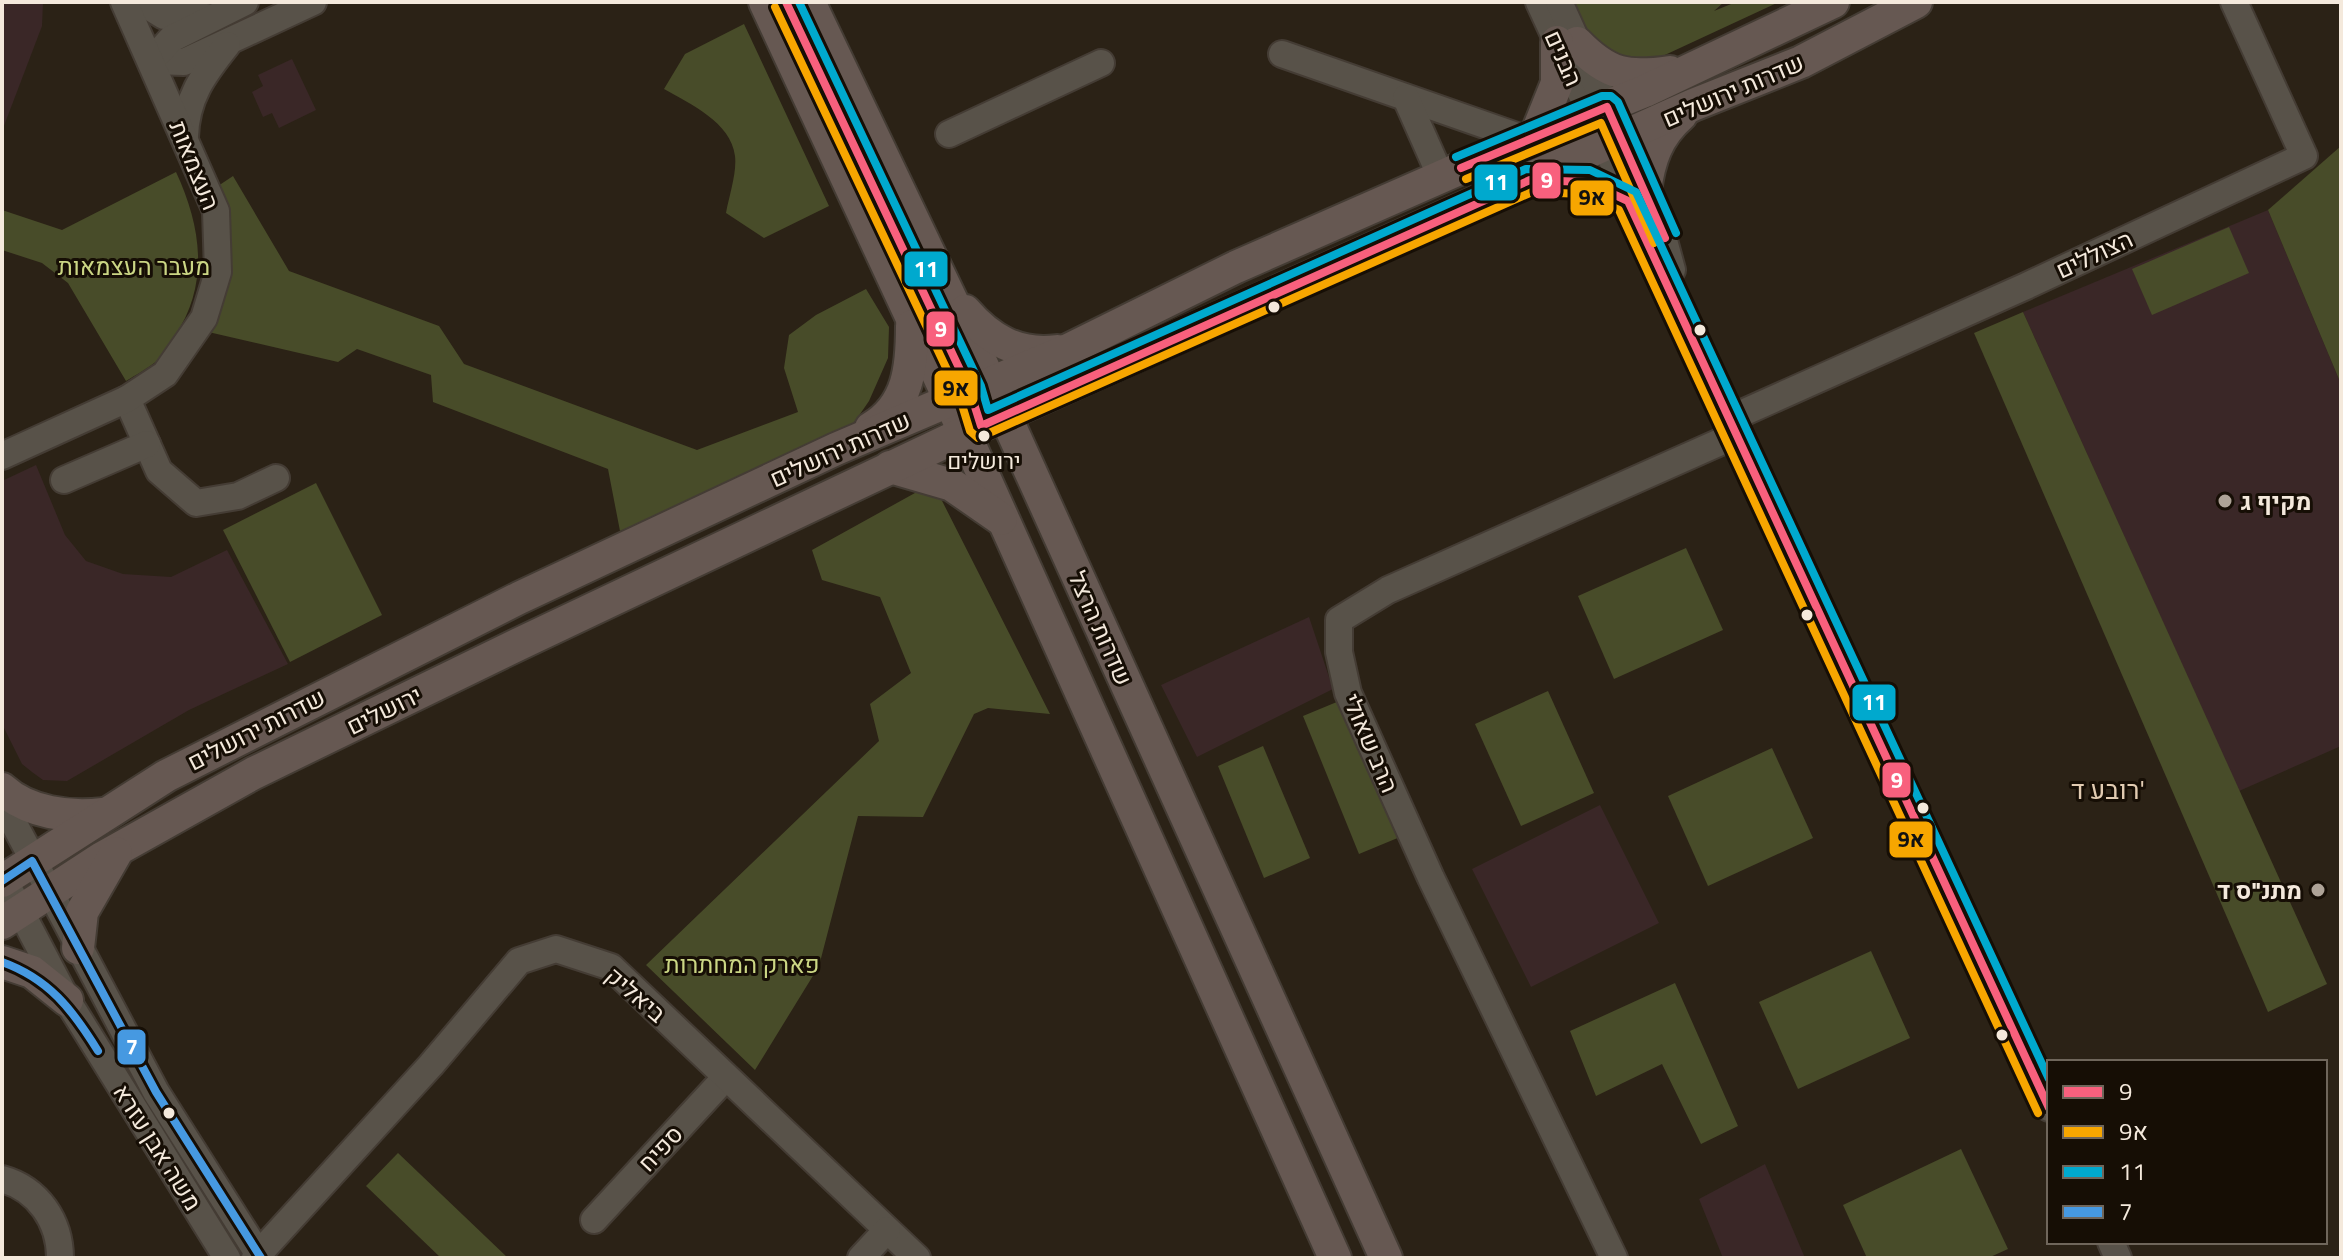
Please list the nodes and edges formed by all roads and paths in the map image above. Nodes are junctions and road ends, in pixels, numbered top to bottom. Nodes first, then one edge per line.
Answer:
1 (124, 2) edge
2 (141, 2) edge
3 (245, 2) edge
4 (313, 2) edge
5 (765, 2) edge
6 (809, 2) edge
7 (1539, 2) edge
8 (1559, 2) edge
9 (1833, 2) edge
10 (1916, 2) edge
11 (2234, 2) edge
12 (214, 17) junction
13 (231, 40) junction
14 (1567, 42) junction
15 (1282, 54) dead end
16 (151, 61) junction
17 (1101, 63) dead end
18 (1693, 69) junction
19 (1406, 98) junction
20 (1693, 105) junction
21 (1598, 111) junction
22 (949, 134) dead end
23 (185, 137) junction
24 (1530, 137) junction
25 (1612, 143) junction
26 (1441, 177) junction
27 (1530, 180) junction
28 (1636, 196) junction
29 (949, 293) junction
30 (913, 319) junction
31 (1068, 350) junction
32 (990, 383) junction
33 (127, 399) junction
34 (950, 401) junction
35 (1005, 415) junction
36 (1732, 427) junction
37 (964, 433) junction
38 (147, 444) junction
39 (836, 449) junction
40 (2, 456) edge
41 (890, 467) junction
42 (276, 478) dead end
43 (64, 480) dead end
44 (1005, 522) junction
45 (2, 789) edge
46 (2, 801) edge
47 (103, 814) junction
48 (119, 848) junction
49 (32, 861) junction
50 (2, 879) edge
51 (48, 891) junction
52 (11, 917) edge
53 (78, 948) junction
54 (2, 962) edge
55 (67, 1000) junction
56 (726, 1077) junction
57 (2047, 1104) edge
58 (2, 1179) edge
59 (594, 1220) dead end
60 (887, 1230) junction
61 (259, 1257) edge
62 (60, 1258) edge
63 (227, 1258) edge
64 (861, 1258) edge
65 (917, 1258) edge
66 (1335, 1258) edge
67 (1386, 1258) edge
68 (1614, 1258) edge

1 - 16 street, העצמאות
2 - 12 street
3 - 12 street
4 - 13 street
5 - 30 main road, שדרות הרצל
6 - 29 main road, שדרות הרצל
7 - 14 street, הבנים
8 - 14 street, הבנים
9 - 18 main road, שדרות ירושלים
10 - 20 main road, שדרות ירושלים
11 - 36 street, הצוללים
12 - 16 street
13 - 16 street
13 - 23 street
14 - 18 main road
14 - 21 street, הבנים
14 - 24 main road
15 - 19 street
16 - 23 street, העצמאות
17 - 22 street
18 - 21 main road, שדרות ירושלים
19 - 24 street
19 - 26 street
20 - 25 main road, שדרות ירושלים
20 - 28 main road
21 - 24 main road, שדרות ירושלים
21 - 25 street, הבנים
23 - 33 street, העצמאות
24 - 26 main road, שדרות ירושלים
25 - 27 main road, שדרות ירושלים
25 - 28 street, הבנים
26 - 31 main road, שדרות ירושלים
27 - 28 main road
27 - 35 main road, שדרות ירושלים
28 - 36 street, הבנים
29 - 31 main road
29 - 32 main road, שדרות הרצל
30 - 34 main road, שדרות הרצל
30 - 39 main road
31 - 32 main road, שדרות ירושלים
32 - 34 main road, שדרות ירושלים
32 - 35 main road, שדרות הרצל
33 - 38 street
33 - 40 street, העצמאות
34 - 37 main road, שדרות הרצל
34 - 39 main road, שדרות ירושלים
35 - 37 main road, שדרות ירושלים
35 - 67 main road, שדרות הרצל
36 - 57 street, הבנים
36 - 68 street, הרב שאולי
37 - 41 main road, שדרות ירושלים
37 - 44 main road, שדרות הרצל
38 - 42 street
38 - 43 street
39 - 47 main road, שדרות ירושלים
41 - 44 main road
41 - 48 main road, ירושלים
44 - 66 main road, שדרות הרצל
45 - 47 main road
46 - 49 street, משה אבן עזרא
47 - 49 main road, שדרות ירושלים
48 - 51 main road, ירושלים
48 - 53 main road
49 - 50 main road, שדרות ירושלים
49 - 51 street, משה אבן עזרא
50 - 52 street, משה אבן עזרא
51 - 52 main road, ירושלים
51 - 53 street, משה אבן עזרא
52 - 55 street, משה אבן עזרא
53 - 61 street, משה אבן עזרא
54 - 55 main road
55 - 63 street, משה אבן עזרא
56 - 59 street, ספיח
56 - 60 street, ביאליק
56 - 61 street, ביאליק
58 - 62 street
60 - 64 street
60 - 65 street, ביאליק

